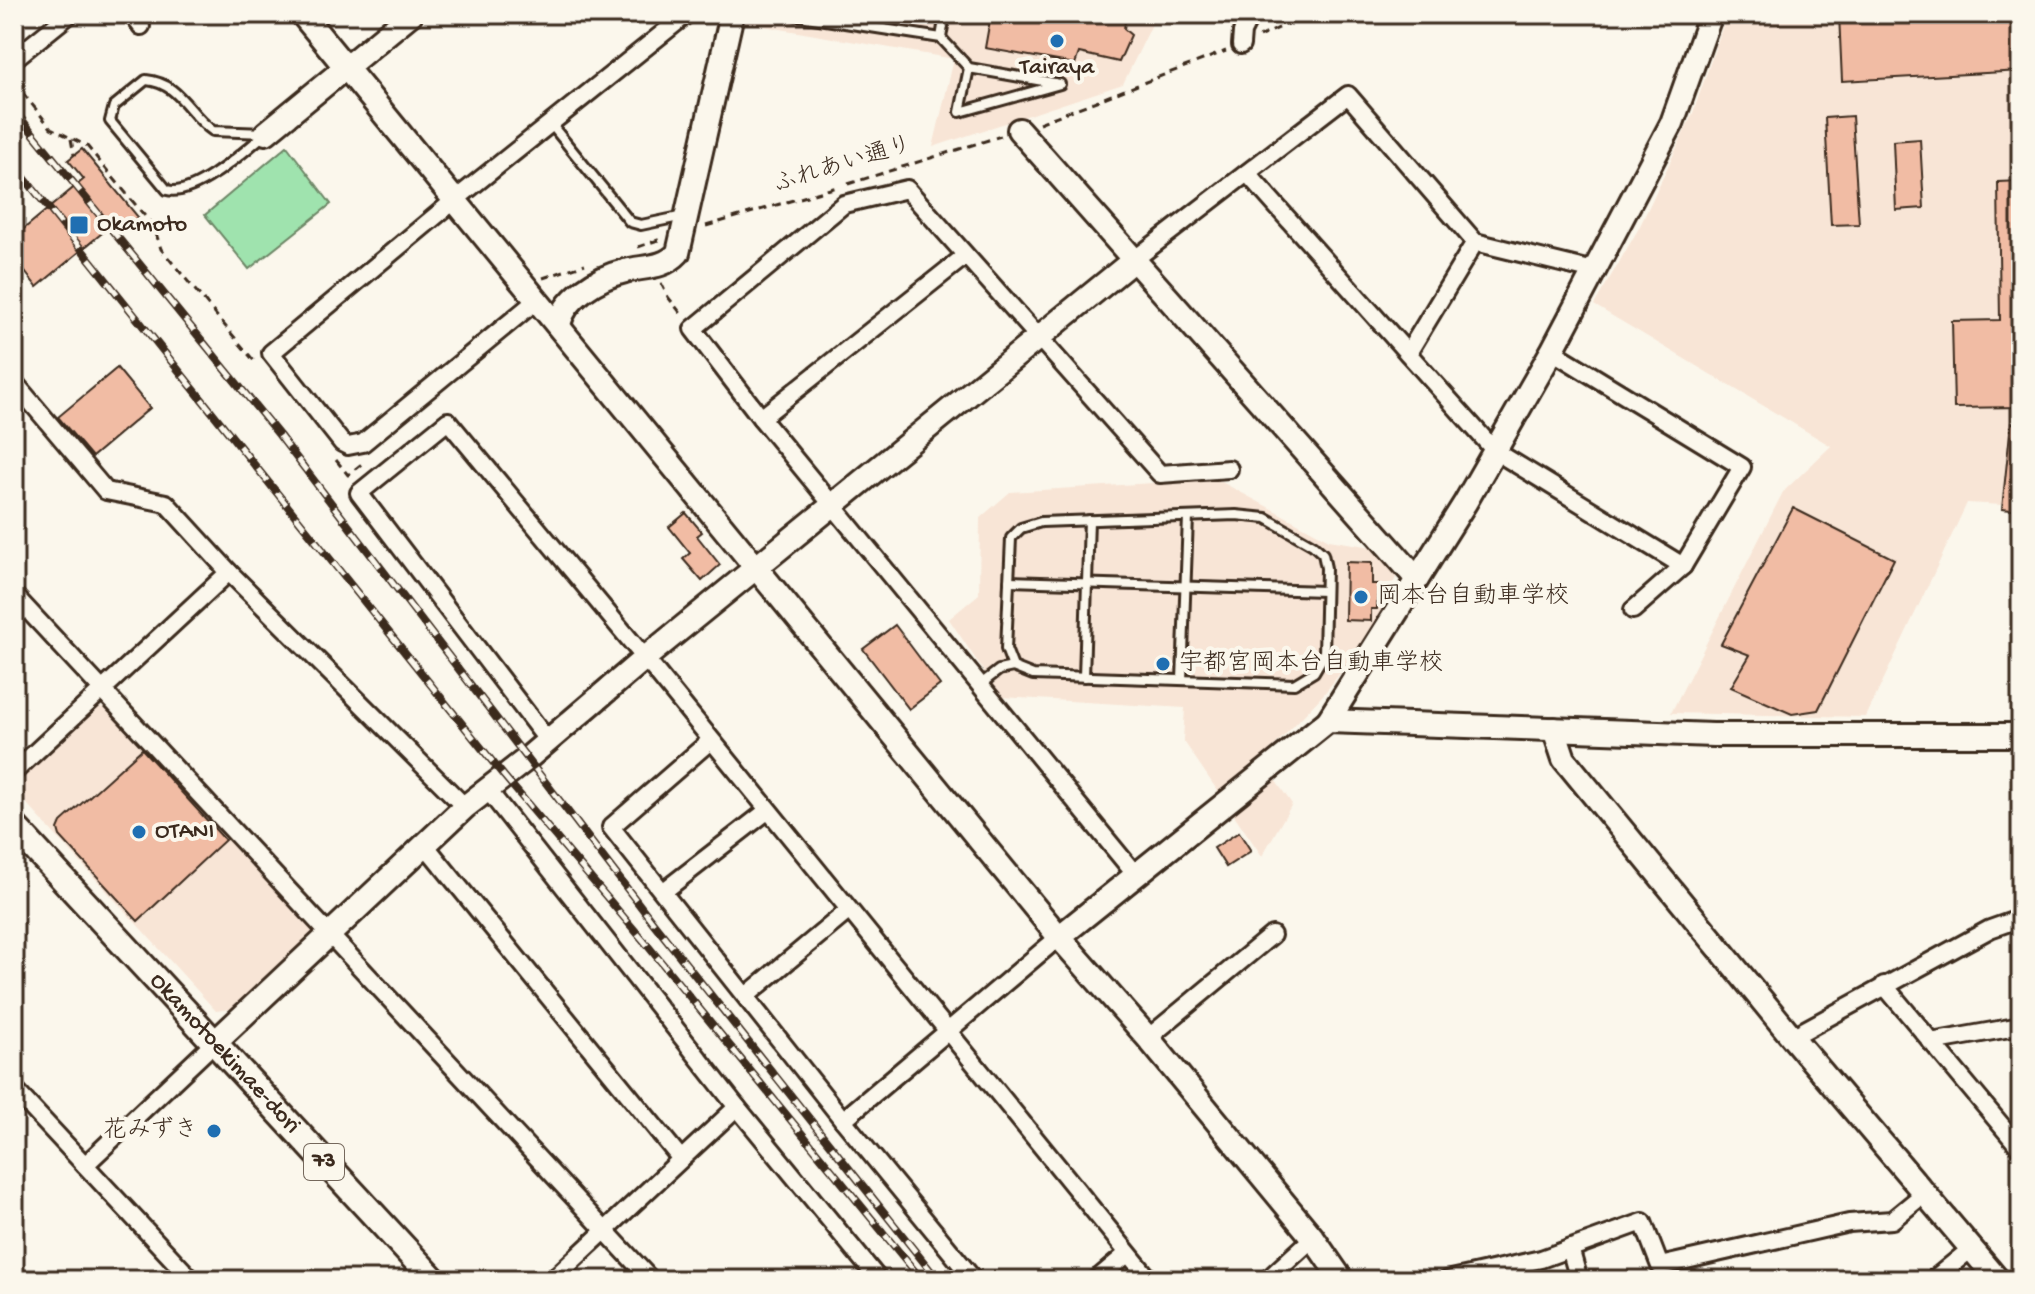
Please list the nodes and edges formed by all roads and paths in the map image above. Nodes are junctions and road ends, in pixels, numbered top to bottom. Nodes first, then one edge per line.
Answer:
1 (70, 14) edge
2 (302, 14) edge
3 (411, 14) edge
4 (687, 14) edge
5 (732, 14) edge
6 (787, 14) edge
7 (945, 14) edge
8 (1251, 14) edge
9 (1310, 14) edge
10 (1711, 14) edge
11 (941, 38) junction
12 (1241, 45) junction
13 (14, 59) edge
14 (347, 68) junction
15 (969, 68) junction
16 (14, 82) edge
17 (550, 123) junction
18 (1017, 131) junction
19 (266, 133) junction
20 (70, 138) junction
21 (74, 155) dead end
22 (1247, 173) junction
23 (456, 199) junction
24 (692, 221) junction
25 (1475, 242) junction
26 (965, 256) junction
27 (1135, 259) junction
28 (654, 267) junction
29 (1594, 271) junction
30 (537, 300) junction
31 (14, 318) edge
32 (559, 326) junction
33 (693, 329) junction
34 (14, 334) edge
35 (1038, 337) junction
36 (1552, 351) junction
37 (1408, 353) junction
38 (258, 366) dead end
39 (14, 382) edge
40 (761, 418) junction
41 (328, 451) dead end
42 (1495, 451) junction
43 (372, 455) dead end
44 (1229, 469) dead end
45 (833, 504) junction
46 (1188, 517) junction
47 (1089, 520) junction
48 (1683, 566) junction
49 (758, 568) junction
50 (229, 572) junction
51 (1417, 579) junction
52 (1009, 581) junction
53 (1087, 584) junction
54 (1186, 586) junction
55 (1325, 591) junction
56 (14, 595) edge
57 (1633, 610) dead end
58 (645, 658) junction
59 (1013, 667) junction
60 (1084, 677) junction
61 (1182, 680) junction
62 (981, 684) junction
63 (101, 690) junction
64 (1328, 721) junction
65 (1554, 729) junction
66 (2021, 735) edge
67 (548, 741) junction
68 (710, 741) junction
69 (14, 772) edge
70 (487, 789) junction
71 (465, 807) junction
72 (767, 811) junction
73 (14, 826) edge
74 (425, 845) junction
75 (1135, 874) junction
76 (664, 891) junction
77 (848, 911) junction
78 (2021, 918) edge
79 (331, 933) junction
80 (1272, 935) dead end
81 (1059, 937) junction
82 (1884, 985) junction
83 (746, 996) junction
84 (2021, 1026) edge
85 (949, 1033) junction
86 (1792, 1037) junction
87 (1148, 1038) junction
88 (1931, 1042) junction
89 (213, 1044) junction
90 (14, 1089) edge
91 (737, 1107) junction
92 (843, 1120) junction
93 (2021, 1149) edge
94 (681, 1159) junction
95 (85, 1165) junction
96 (1925, 1193) junction
97 (604, 1230) junction
98 (1313, 1238) junction
99 (1570, 1248) junction
100 (1972, 1248) junction
101 (1127, 1254) junction
102 (192, 1280) edge
103 (434, 1280) edge
104 (552, 1280) edge
105 (651, 1280) edge
106 (879, 1280) edge
107 (974, 1280) edge
108 (1096, 1280) edge
109 (1150, 1280) edge
110 (1267, 1280) edge
111 (1342, 1280) edge
112 (1447, 1280) edge
113 (1579, 1280) edge
114 (1933, 1280) edge
115 (1998, 1280) edge

1 - 13 street
2 - 14 street
3 - 14 street
4 - 17 street
5 - 24 street
6 - 11 lane
7 - 11 lane
8 - 12 street
9 - 12 path, ふれあい通り
10 - 29 street
11 - 15 lane
12 - 18 path, ふれあい通り
14 - 19 street
14 - 23 street
15 - 15 lane
16 - 20 path
17 - 23 street
17 - 24 lane
18 - 24 path, ふれあい通り
18 - 27 street
19 - 19 lane
20 - 21 path
20 - 38 path
22 - 25 street
22 - 27 street
22 - 37 street
23 - 30 street
23 - 30 street
24 - 28 street
25 - 29 street
25 - 37 street
26 - 33 street
26 - 35 street
26 - 40 street
27 - 35 street
27 - 51 street
28 - 32 street
28 - 33 path
29 - 36 street
30 - 32 street
31 - 34 lane
32 - 49 street
33 - 40 street
35 - 44 street
35 - 45 street
36 - 42 street
36 - 48 street
37 - 42 street
39 - 50 street
40 - 45 street
41 - 43 path
42 - 48 street
42 - 51 street
45 - 49 street
45 - 62 street
46 - 47 lane
46 - 54 lane
46 - 55 lane
47 - 52 lane
47 - 53 lane
48 - 57 street
49 - 58 street
49 - 81 street
50 - 63 street
50 - 71 street
51 - 64 street
52 - 53 lane
52 - 59 lane
53 - 54 lane
53 - 60 lane
54 - 55 lane
54 - 61 lane
55 - 61 lane
56 - 63 street
58 - 67 street
58 - 67 street
58 - 68 street
59 - 60 lane
59 - 62 lane
60 - 61 lane
62 - 75 street
63 - 69 street
63 - 79 street
64 - 65 street
64 - 75 street
65 - 66 street
65 - 86 street
67 - 70 street
68 - 72 street
68 - 76 street
70 - 71 street
70 - 91 street
71 - 74 street
72 - 76 street
72 - 77 street
73 - 89 main road, Okamotoekimae-dori / 73
74 - 79 street
74 - 94 street
75 - 81 street
76 - 83 street
77 - 83 street
77 - 85 street
78 - 82 street
79 - 89 street
79 - 97 street
80 - 87 street
81 - 85 street
81 - 87 street
82 - 86 street
82 - 88 street
83 - 92 street
84 - 88 street
85 - 92 street
85 - 101 street
86 - 96 street
87 - 98 street
88 - 93 street
89 - 95 street
89 - 103 main road, Okamotoekimae-dori / 73
90 - 95 street
91 - 94 street
91 - 106 street
92 - 107 street
94 - 97 street
95 - 102 street
96 - 99 street
96 - 100 street
97 - 104 street
97 - 105 street
98 - 110 street
98 - 111 street
99 - 112 street
99 - 113 street
100 - 114 street
100 - 115 street
101 - 108 street
101 - 109 street

